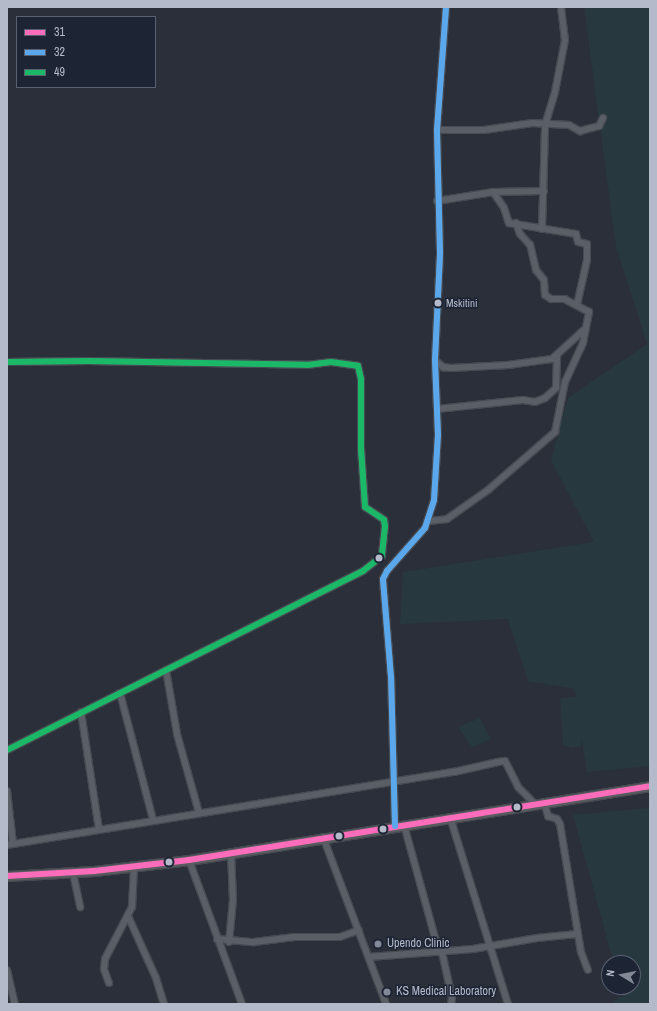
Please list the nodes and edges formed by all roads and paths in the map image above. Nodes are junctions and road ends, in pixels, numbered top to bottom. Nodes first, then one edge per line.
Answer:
1 (446, 7) edge
2 (562, 7) edge
3 (603, 118) dead end
4 (545, 125) junction
5 (437, 130) junction
6 (544, 191) junction
7 (493, 192) junction
8 (438, 201) junction
9 (516, 223) junction
10 (542, 229) junction
11 (577, 305) junction
12 (586, 328) junction
13 (557, 356) junction
14 (435, 360) junction
15 (7, 362) edge
16 (437, 409) junction
17 (429, 520) junction
18 (166, 670) junction
19 (120, 693) junction
20 (81, 712) junction
21 (7, 750) edge
22 (395, 780) junction
23 (650, 786) edge
24 (7, 791) edge
25 (539, 803) junction
26 (199, 813) junction
27 (450, 817) junction
28 (153, 820) junction
29 (399, 825) junction
30 (99, 829) junction
31 (323, 837) junction
32 (10, 845) edge
33 (231, 853) junction
34 (189, 860) junction
35 (134, 867) junction
36 (73, 873) junction
37 (7, 876) edge
38 (80, 907) dead end
39 (128, 916) junction
40 (359, 930) junction
41 (578, 934) junction
42 (217, 939) junction
43 (229, 942) junction
44 (489, 945) junction
45 (440, 952) junction
46 (369, 957) junction
47 (588, 970) dead end
48 (7, 971) edge
49 (109, 983) dead end
50 (15, 1004) edge
51 (164, 1004) edge
52 (242, 1004) edge
53 (386, 1004) edge
54 (451, 1004) edge
55 (508, 1004) edge

1 - 5 street
2 - 4 street
3 - 4 street
4 - 5 street
4 - 6 street
5 - 8 street
6 - 7 street
6 - 10 street
7 - 8 street
7 - 9 street
8 - 14 street
9 - 10 street
9 - 11 street
10 - 11 street
11 - 12 street
12 - 13 street
12 - 17 street
13 - 14 street
13 - 16 street
14 - 16 street
15 - 18 street
16 - 17 street
17 - 22 street
18 - 19 street
18 - 26 street
19 - 20 street
19 - 28 street
20 - 21 street
20 - 30 street
22 - 25 street
22 - 26 street
22 - 29 street
23 - 25 highway
24 - 32 street
25 - 27 highway
25 - 41 street
26 - 28 street
27 - 29 highway
27 - 44 street
28 - 30 street
29 - 31 highway
29 - 45 street
30 - 32 street
31 - 33 highway
31 - 40 street
33 - 34 highway
33 - 43 street
34 - 35 highway
34 - 42 street
35 - 36 highway
35 - 39 street
36 - 37 highway
36 - 38 street
39 - 49 street
39 - 51 street
40 - 43 street
40 - 46 street
41 - 44 street
41 - 47 street
42 - 43 street
42 - 52 street
44 - 45 street
44 - 55 street
45 - 46 street
45 - 54 street
46 - 53 street
48 - 50 street

